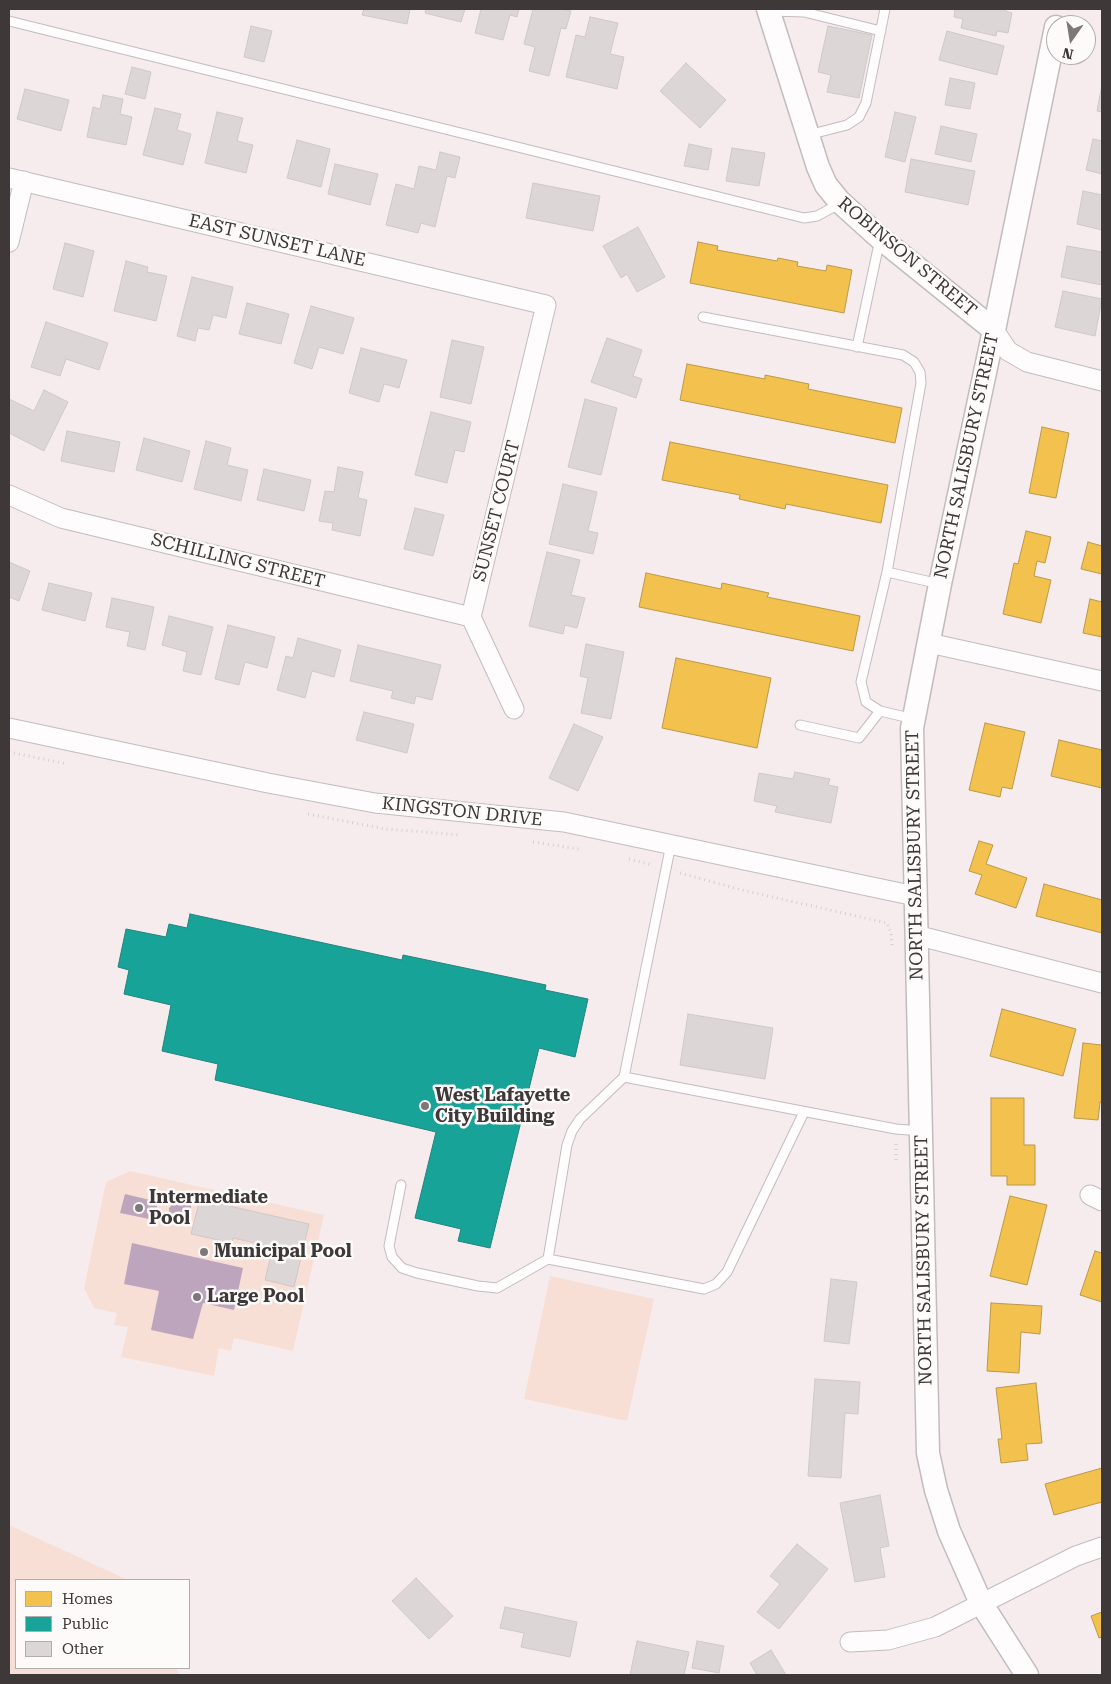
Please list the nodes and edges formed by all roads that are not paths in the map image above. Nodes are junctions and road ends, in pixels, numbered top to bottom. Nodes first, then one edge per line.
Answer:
1 (885, 9) edge
2 (765, 10) edge
3 (9, 21) edge
4 (880, 30) junction
5 (1048, 65) edge
6 (808, 135) junction
7 (16, 179) edge
8 (841, 203) junction
9 (880, 238) junction
10 (9, 242) edge
11 (546, 305) joint
12 (703, 317) dead end
13 (994, 330) junction
14 (857, 346) junction
15 (1102, 381) edge
16 (9, 495) edge
17 (887, 572) junction
18 (940, 584) junction
19 (471, 617) junction
20 (929, 643) junction
21 (1102, 681) edge
22 (514, 709) dead end
23 (880, 712) junction
24 (914, 719) junction
25 (800, 726) dead end
26 (9, 728) edge
27 (671, 844) junction
28 (915, 896) junction
29 (916, 935) junction
30 (1102, 983) edge
31 (624, 1077) junction
32 (804, 1112) junction
33 (921, 1131) junction
34 (401, 1185) dead end
35 (548, 1260) junction
36 (1102, 1547) edge
37 (981, 1603) junction
38 (850, 1642) dead end
39 (1026, 1675) edge

1 - 4 lane
2 - 4 lane
2 - 6 street, ROBINSON STREET
3 - 8 lane
4 - 6 lane
5 - 13 street, NORTH SALISBURY STREET
6 - 8 street, ROBINSON STREET
7 - 10 street
7 - 11 street, EAST SUNSET LANE
8 - 9 street, ROBINSON STREET
9 - 13 street, ROBINSON STREET
9 - 14 lane
11 - 19 street, SUNSET COURT
12 - 14 lane
13 - 15 street
13 - 18 street, NORTH SALISBURY STREET
14 - 17 lane
16 - 19 street, SCHILLING STREET
17 - 18 lane
17 - 23 lane
18 - 20 street, NORTH SALISBURY STREET
19 - 22 street
20 - 21 street
20 - 24 street, NORTH SALISBURY STREET
23 - 24 lane
23 - 25 lane
24 - 28 street, NORTH SALISBURY STREET
26 - 27 street, KINGSTON DRIVE
27 - 28 street, KINGSTON DRIVE
27 - 31 lane
28 - 29 street, NORTH SALISBURY STREET
29 - 30 street
29 - 33 street, NORTH SALISBURY STREET
31 - 32 lane
31 - 35 lane
32 - 33 lane
32 - 35 lane
33 - 37 street, NORTH SALISBURY STREET
34 - 35 lane
36 - 37 street
37 - 38 street
37 - 39 street, NORTH SALISBURY STREET

